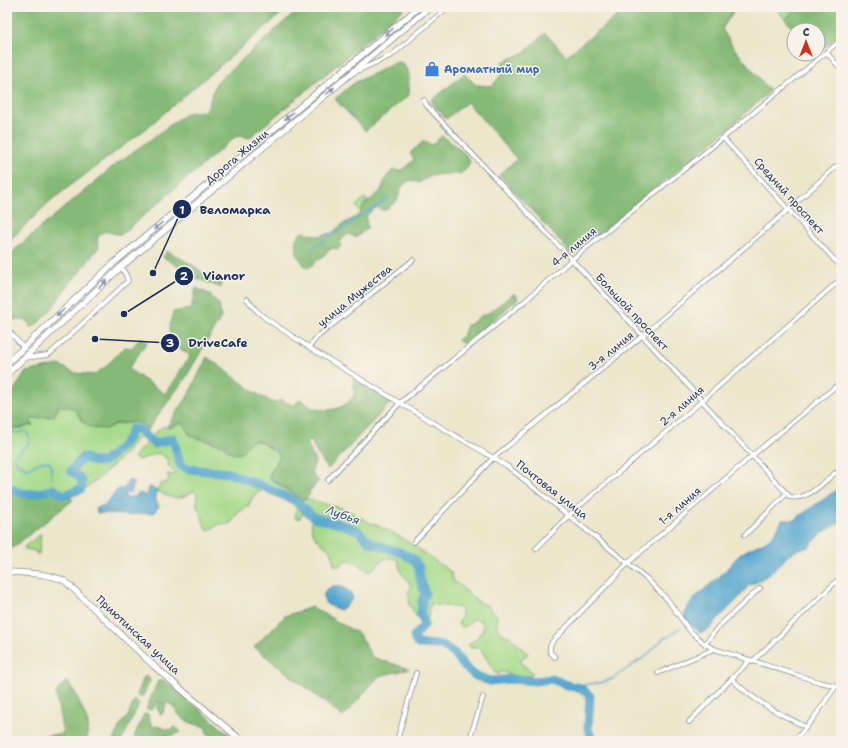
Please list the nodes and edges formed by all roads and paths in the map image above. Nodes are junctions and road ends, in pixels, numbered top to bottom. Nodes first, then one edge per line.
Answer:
1 (419, 7) edge
2 (430, 7) edge
3 (448, 7) edge
4 (841, 40) edge
5 (826, 52) joint
6 (814, 62) edge
7 (841, 69) edge
8 (349, 75) junction
9 (424, 100) dead end
10 (723, 138) junction
11 (841, 162) edge
12 (789, 209) junction
13 (414, 260) dead end
14 (571, 260) junction
15 (121, 267) junction
16 (841, 267) edge
17 (841, 279) edge
18 (247, 299) dead end
19 (7, 329) edge
20 (642, 336) junction
21 (23, 347) junction
22 (309, 347) junction
23 (23, 358) junction
24 (7, 363) edge
25 (7, 374) edge
26 (841, 382) edge
27 (702, 400) junction
28 (400, 403) junction
29 (753, 455) junction
30 (494, 458) junction
31 (835, 473) dead end
32 (328, 480) dead end
33 (787, 494) junction
34 (569, 514) junction
35 (745, 535) dead end
36 (414, 542) dead end
37 (536, 549) dead end
38 (628, 563) junction
39 (7, 572) edge
40 (841, 577) edge
41 (760, 588) dead end
42 (704, 644) junction
43 (714, 648) junction
44 (555, 657) dead end
45 (752, 661) junction
46 (416, 673) dead end
47 (658, 673) dead end
48 (732, 679) junction
49 (836, 686) junction
50 (841, 687) edge
51 (483, 697) dead end
52 (689, 722) dead end
53 (806, 727) junction
54 (796, 738) dead end
55 (242, 741) edge
56 (397, 741) edge
57 (469, 741) edge

1 -> 21 main road, Дорога Жизни
2 - 8 main road, Дорога Жизни
3 - 8 street
4 - 5 street, 4-я линия
5 - 7 street
6 - 10 street, 4-я линия
15 -> 8 main road, Дорога Жизни
9 - 14 street, Большой проспект
10 - 12 street, Средний проспект
10 - 14 street, 4-я линия
11 - 12 street, 3-я линия
12 - 16 street, Средний проспект
12 - 20 street, 3-я линия
13 - 22 street, улица Мужества
14 - 20 street, Большой проспект
14 - 28 street, 4-я линия
23 -> 15 main road, Дорога Жизни
15 - 23 street
17 - 27 street, 2-я линия
18 - 22 street, Почтовая улица
19 - 21 street
20 - 27 street, Большой проспект
20 - 30 street, 3-я линия
21 - 24 main road, Дорога Жизни
22 - 28 street, Почтовая улица
23 - 25 main road, Дорога Жизни
26 - 29 street, 1-я линия
27 - 29 street, Большой проспект
27 - 34 street, 2-я линия
28 - 30 street, Почтовая улица
28 - 32 street, 4-я линия
29 - 33 street, Большой проспект
29 - 38 street, 1-я линия
30 - 34 street, Почтовая улица
30 - 36 street, 3-я линия
31 - 33 street
33 - 35 street
34 - 37 street, 2-я линия
34 - 38 street, Почтовая улица
38 - 42 street, Почтовая улица
38 - 44 street, 1-я линия
39 - 55 main road, Приютинская улица
40 - 45 street
41 - 42 street
42 - 43 street, Почтовая улица
43 - 45 street, Почтовая улица
43 - 47 street
45 - 48 street
45 - 49 street, Почтовая улица
46 - 56 street
48 - 52 street
48 - 53 street
49 - 50 street, Почтовая улица
49 - 53 street
51 - 57 street
53 - 54 street

